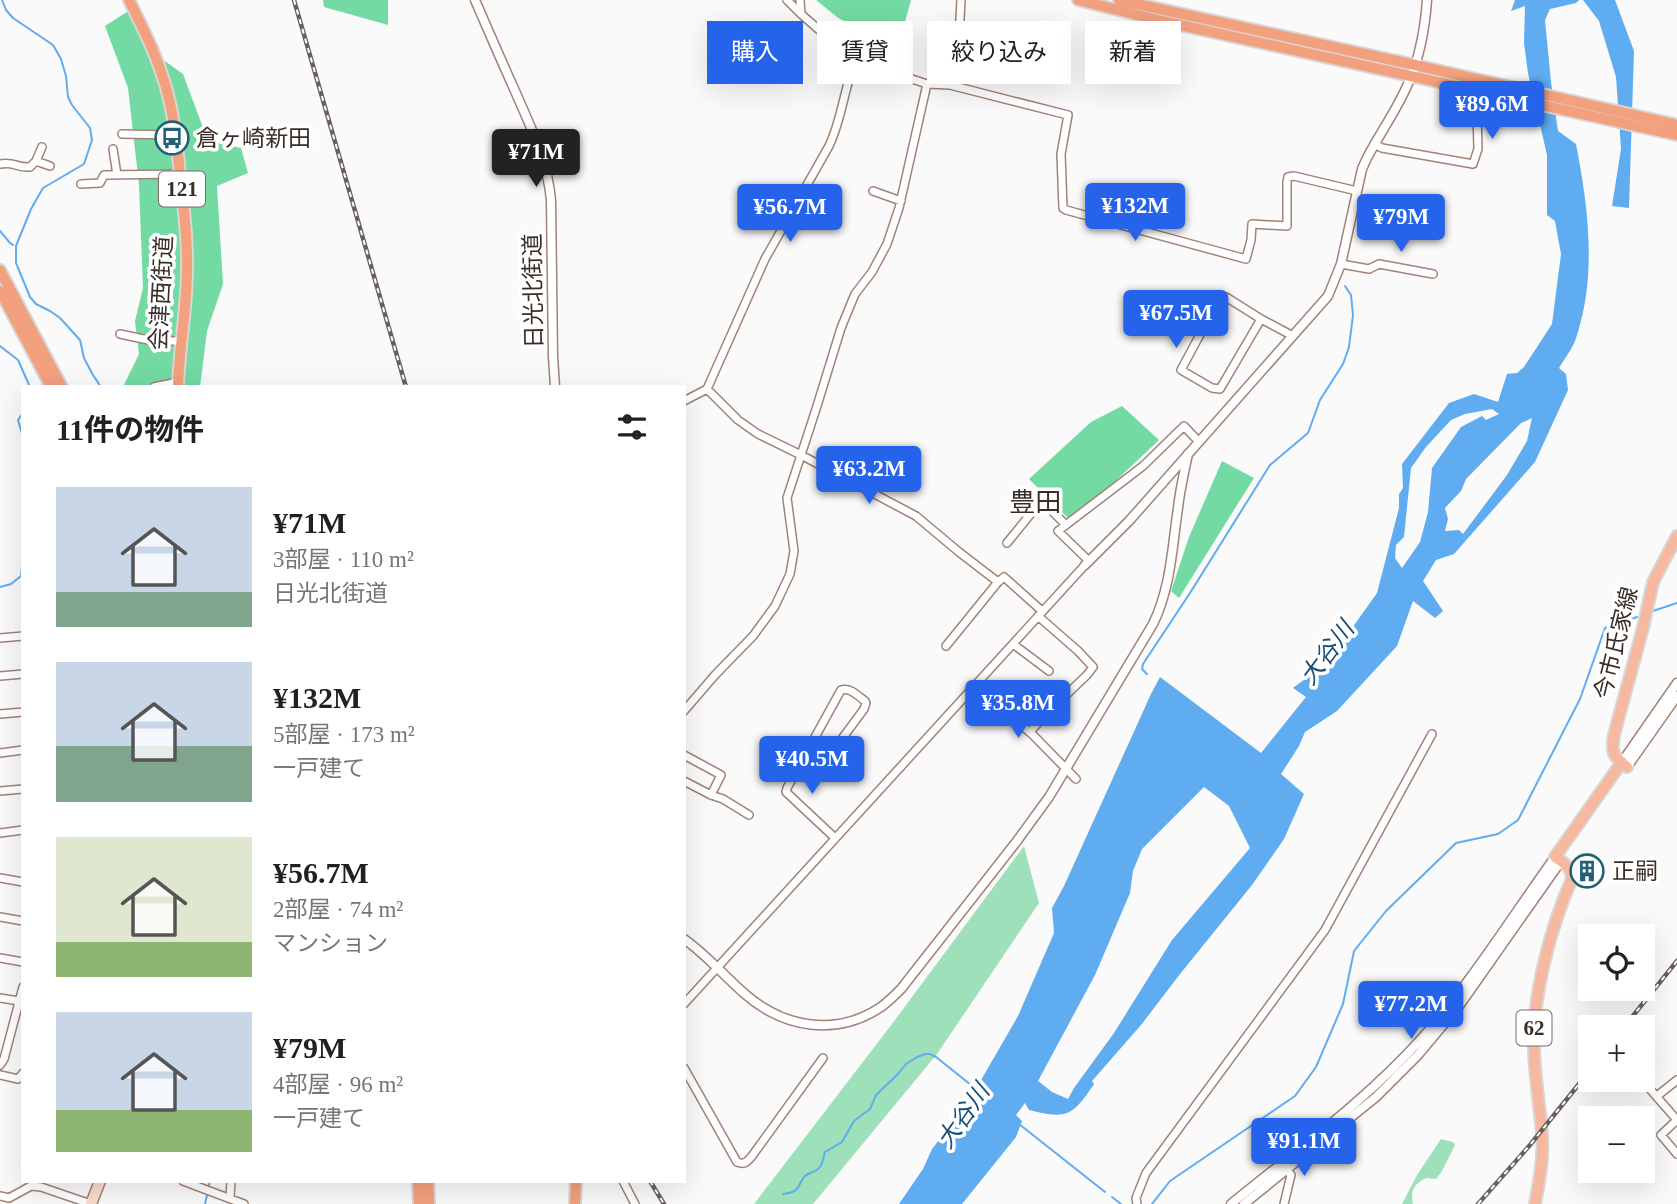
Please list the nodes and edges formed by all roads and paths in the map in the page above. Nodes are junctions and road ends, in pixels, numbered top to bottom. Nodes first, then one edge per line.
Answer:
1 (129, 0) edge
2 (475, 0) edge
3 (787, 0) edge
4 (800, 0) edge
5 (961, 0) edge
6 (1078, 0) edge
7 (1119, 0) edge
8 (1427, 0) edge
9 (801, 14) junction
10 (817, 28) edge
11 (1415, 65) junction
12 (1411, 76) junction
13 (913, 79) edge
14 (848, 84) edge
15 (927, 84) junction
16 (950, 85) junction
17 (1495, 89) junction
18 (1477, 113) dead end
19 (1677, 125) edge
20 (122, 134) dead end
21 (175, 135) junction
22 (1677, 135) edge
23 (1374, 144) junction
24 (42, 147) dead end
25 (113, 149) dead end
26 (36, 161) junction
27 (0, 164) edge
28 (50, 166) dead end
29 (180, 174) junction
30 (117, 175) junction
31 (81, 184) dead end
32 (873, 191) dead end
33 (1356, 191) junction
34 (901, 201) junction
35 (1340, 264) junction
36 (0, 270) edge
37 (1433, 274) dead end
38 (2, 285) edge
39 (1261, 319) junction
40 (120, 334) dead end
41 (1293, 336) junction
42 (181, 341) junction
43 (178, 384) edge
44 (50, 385) edge
45 (61, 385) edge
46 (555, 385) edge
47 (707, 389) junction
48 (686, 400) edge
49 (1199, 442) junction
50 (1188, 454) junction
51 (801, 455) junction
52 (1066, 526) junction
53 (1677, 536) edge
54 (1007, 543) dead end
55 (1087, 563) junction
56 (998, 582) junction
57 (1040, 614) junction
58 (21, 636) edge
59 (0, 638) edge
60 (1013, 644) junction
61 (946, 646) dead end
62 (1049, 671) dead end
63 (21, 674) edge
64 (0, 676) edge
65 (1677, 683) edge
66 (975, 686) junction
67 (1677, 696) edge
68 (686, 709) edge
69 (1003, 709) junction
70 (21, 712) edge
71 (0, 715) edge
72 (1044, 716) junction
73 (1030, 732) junction
74 (1432, 734) dead end
75 (810, 746) junction
76 (21, 750) edge
77 (0, 753) edge
78 (686, 756) edge
79 (1624, 765) junction
80 (1066, 768) junction
81 (1076, 779) dead end
82 (686, 782) edge
83 (21, 789) edge
84 (0, 791) edge
85 (711, 795) junction
86 (749, 815) dead end
87 (21, 830) edge
88 (0, 833) edge
89 (835, 838) junction
90 (1558, 859) junction
91 (0, 878) edge
92 (21, 882) edge
93 (0, 917) edge
94 (21, 921) edge
95 (686, 941) edge
96 (0, 958) edge
97 (21, 962) edge
98 (717, 967) junction
99 (21, 994) edge
100 (0, 998) edge
101 (19, 1001) junction
102 (686, 1002) edge
103 (0, 1037) edge
104 (9, 1038) junction
105 (823, 1058) dead end
106 (0, 1065) edge
107 (686, 1072) edge
108 (0, 1075) edge
109 (21, 1076) edge
110 (1677, 1080) edge
111 (1653, 1092) edge
112 (1657, 1096) junction
113 (1677, 1154) edge
114 (1284, 1166) junction
115 (99, 1183) edge
116 (188, 1183) edge
117 (231, 1183) edge
118 (418, 1183) edge
119 (428, 1183) edge
120 (576, 1183) edge
121 (624, 1183) edge
122 (0, 1196) edge
123 (230, 1198) junction
124 (91, 1204) edge
125 (244, 1204) edge
126 (419, 1204) edge
127 (429, 1204) edge
128 (575, 1204) edge
129 (635, 1204) edge
130 (1137, 1204) edge
131 (1231, 1204) edge
132 (1244, 1204) edge
133 (1284, 1204) edge
134 (1535, 1204) edge

1 - 21 highway, 会津西街道 / 121
2 - 46 street, 日光北街道
3 - 9 street
4 - 9 street
5 - 16 street
6 - 12 highway
7 - 11 highway
8 - 11 street
9 - 10 street
11 - 12 street
11 - 17 highway
12 - 17 highway
12 - 23 street
13 - 15 street
14 - 47 street
15 - 16 street
15 - 34 street
16 - 33 street
17 - 19 highway
17 - 22 highway
18 - 23 street
20 - 21 street
21 - 29 highway, 会津西街道 / 121
23 - 33 street
24 - 26 street
25 - 30 street
26 - 27 street
26 - 28 street
29 - 30 street
29 - 42 highway, 会津西街道 / 121
30 - 31 street
32 - 34 street
33 - 35 street
34 - 51 street
35 - 37 street
35 - 41 street
36 - 38 highway
38 - 44 highway
38 - 45 highway
39 - 39 street
39 - 41 street
40 - 42 street
41 - 49 street
42 - 43 highway, 会津西街道 / 121
47 - 48 street
47 - 51 street
49 - 50 street
49 - 52 street
50 - 55 street
50 - 80 street
51 - 56 street
51 - 68 street
52 - 54 street
52 - 55 street
53 - 79 main road, 今市氏家線
55 - 57 street
56 - 57 street
56 - 61 street
57 - 60 street
57 - 72 street
58 - 59 street
60 - 62 street
60 - 66 street
63 - 64 street
65 - 79 street
66 - 69 street
66 - 89 street
67 - 79 street
69 - 72 street
69 - 73 street
70 - 71 street
72 - 73 street
73 - 80 street
74 - 130 street
75 - 75 street
75 - 89 street
76 - 77 street
78 - 85 street
79 - 90 main road
80 - 81 street
80 - 98 street
82 - 85 street
83 - 84 street
85 - 86 street
87 - 88 street
89 - 98 street
90 - 114 street
90 - 134 main road, 62
91 - 92 street
93 - 94 street
95 - 98 street
96 - 97 street
98 - 102 street
99 - 101 street
100 - 101 street
101 - 104 street
103 - 104 street
104 - 106 street
105 - 107 street
108 - 109 street
110 - 112 street
111 - 112 street
112 - 113 street
114 - 131 street
114 - 132 street
114 - 133 street
115 - 124 main road
116 - 123 street
117 - 123 street
118 - 126 highway
119 - 127 highway
120 - 128 highway
121 - 129 street
122 - 124 street
123 - 125 street

